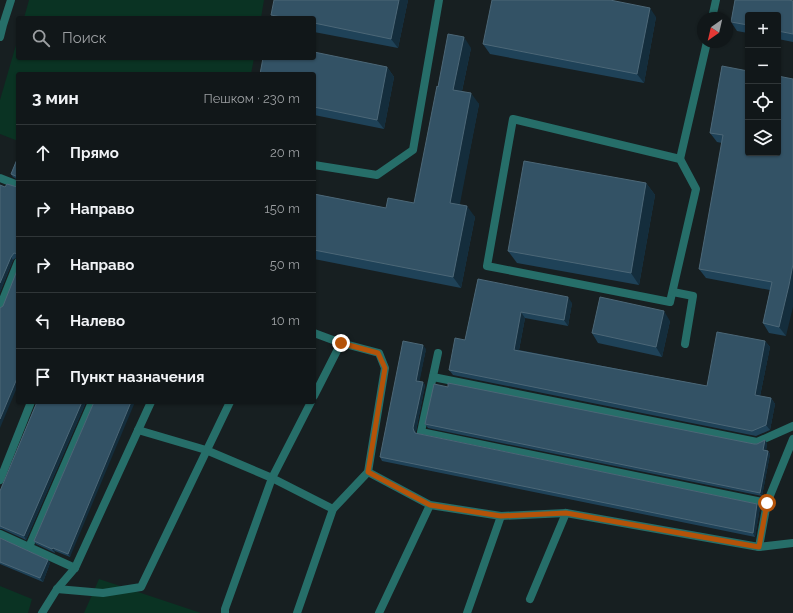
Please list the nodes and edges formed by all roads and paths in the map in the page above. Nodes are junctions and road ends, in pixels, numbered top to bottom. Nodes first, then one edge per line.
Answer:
1 (11, 0) edge
2 (439, 0) edge
3 (716, 0) edge
4 (713, 12) edge
5 (0, 37) edge
6 (706, 48) edge
7 (680, 159) junction
8 (316, 165) edge
9 (0, 178) edge
10 (16, 184) edge
11 (16, 267) edge
12 (673, 292) junction
13 (0, 307) edge
14 (316, 334) edge
15 (341, 343) junction
16 (685, 344) dead end
17 (438, 354) dead end
18 (433, 376) junction
19 (316, 392) edge
20 (30, 404) edge
21 (91, 404) edge
22 (150, 404) edge
23 (229, 404) edge
24 (310, 404) edge
25 (793, 426) edge
26 (138, 430) junction
27 (793, 439) edge
28 (206, 450) junction
29 (368, 472) junction
30 (272, 478) junction
31 (0, 480) edge
32 (767, 503) junction
33 (430, 505) junction
34 (333, 509) junction
35 (566, 513) junction
36 (501, 516) junction
37 (0, 534) edge
38 (793, 543) edge
39 (29, 547) junction
40 (759, 547) junction
41 (75, 568) junction
42 (57, 589) junction
43 (530, 599) dead end
44 (42, 613) edge
45 (225, 613) edge
46 (297, 613) edge
47 (379, 613) edge
48 (467, 613) edge

1 - 5 lane
2 - 8 lane
3 - 4 lane
6 - 7 lane
7 - 12 lane
7 - 12 lane
9 - 10 lane
11 - 13 lane
12 - 16 lane
14 - 15 lane
15 - 19 lane
15 - 29 lane
17 - 18 lane
18 - 25 lane
18 - 32 lane
20 - 31 lane
21 - 39 lane
22 - 26 lane
23 - 28 lane
24 - 30 lane
26 - 28 lane
26 - 41 lane
27 - 32 lane
28 - 30 lane
28 - 42 lane
29 - 33 lane
29 - 34 lane
30 - 34 lane
30 - 45 lane
32 - 40 lane
33 - 36 lane
33 - 47 lane
34 - 46 lane
35 - 36 lane
35 - 40 lane
35 - 43 lane
36 - 48 lane
37 - 39 lane
38 - 40 lane
39 - 41 lane
41 - 42 lane
42 - 44 lane

